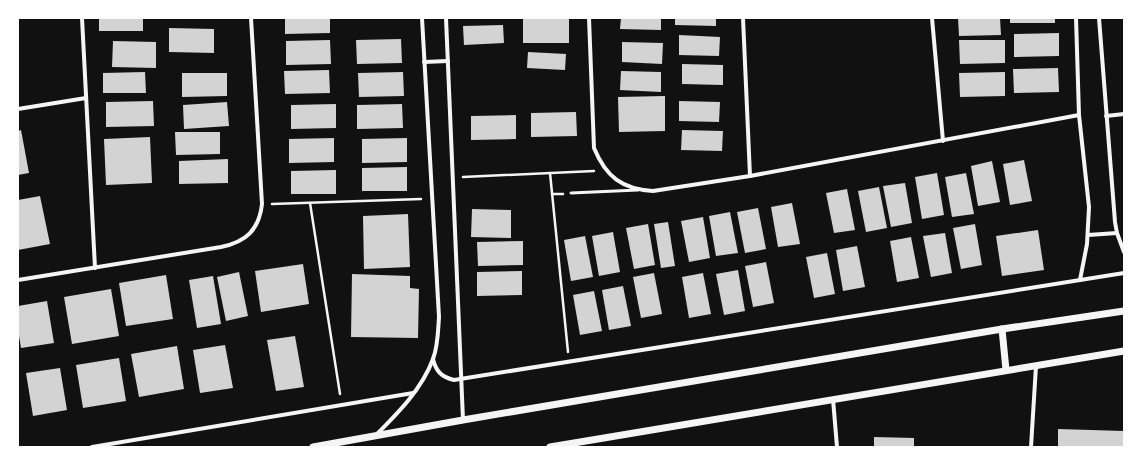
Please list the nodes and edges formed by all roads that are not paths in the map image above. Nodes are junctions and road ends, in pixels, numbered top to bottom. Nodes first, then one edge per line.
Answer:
1 (82, 18) edge
2 (251, 18) edge
3 (422, 18) edge
4 (446, 18) edge
5 (589, 18) edge
6 (743, 18) edge
7 (932, 18) edge
8 (1076, 18) edge
9 (1100, 18) edge
10 (448, 61) junction
11 (424, 62) junction
12 (86, 98) junction
13 (18, 109) edge
14 (1124, 114) edge
15 (1079, 116) junction
16 (1106, 116) junction
17 (943, 141) junction
18 (750, 176) junction
19 (640, 190) junction
20 (571, 193) dead end
21 (1117, 233) junction
22 (1088, 235) junction
23 (1124, 252) edge
24 (94, 268) junction
25 (1124, 273) edge
26 (18, 280) edge
27 (1080, 280) junction
28 (1124, 311) edge
29 (1002, 329) junction
30 (1124, 351) edge
31 (433, 359) junction
32 (1036, 365) junction
33 (1006, 370) junction
34 (462, 379) junction
35 (414, 393) junction
36 (833, 399) junction
37 (463, 420) junction
38 (375, 437) junction
39 (92, 447) edge
40 (313, 447) edge
41 (550, 447) edge
42 (837, 447) edge
43 (1031, 447) edge

1 - 12 street
2 - 24 street
3 - 11 street
4 - 10 street
5 - 19 street
6 - 18 street
7 - 17 street
8 - 15 street
9 - 16 street
10 - 11 street
10 - 34 street
11 - 31 street
12 - 13 street
12 - 24 street
14 - 16 street
15 - 17 street
15 - 22 street
16 - 21 street
17 - 18 street
18 - 19 street
19 - 20 lane
21 - 22 street
21 - 23 street
22 - 27 street
24 - 26 street
25 - 27 street
27 - 34 street
28 - 29 street
29 - 33 street
29 - 37 street
30 - 32 street
31 - 34 street
31 - 35 street
32 - 33 street
32 - 43 street
33 - 36 street
34 - 37 street
35 - 38 street
35 - 39 street
36 - 41 street
36 - 42 street
37 - 38 street
38 - 40 street

